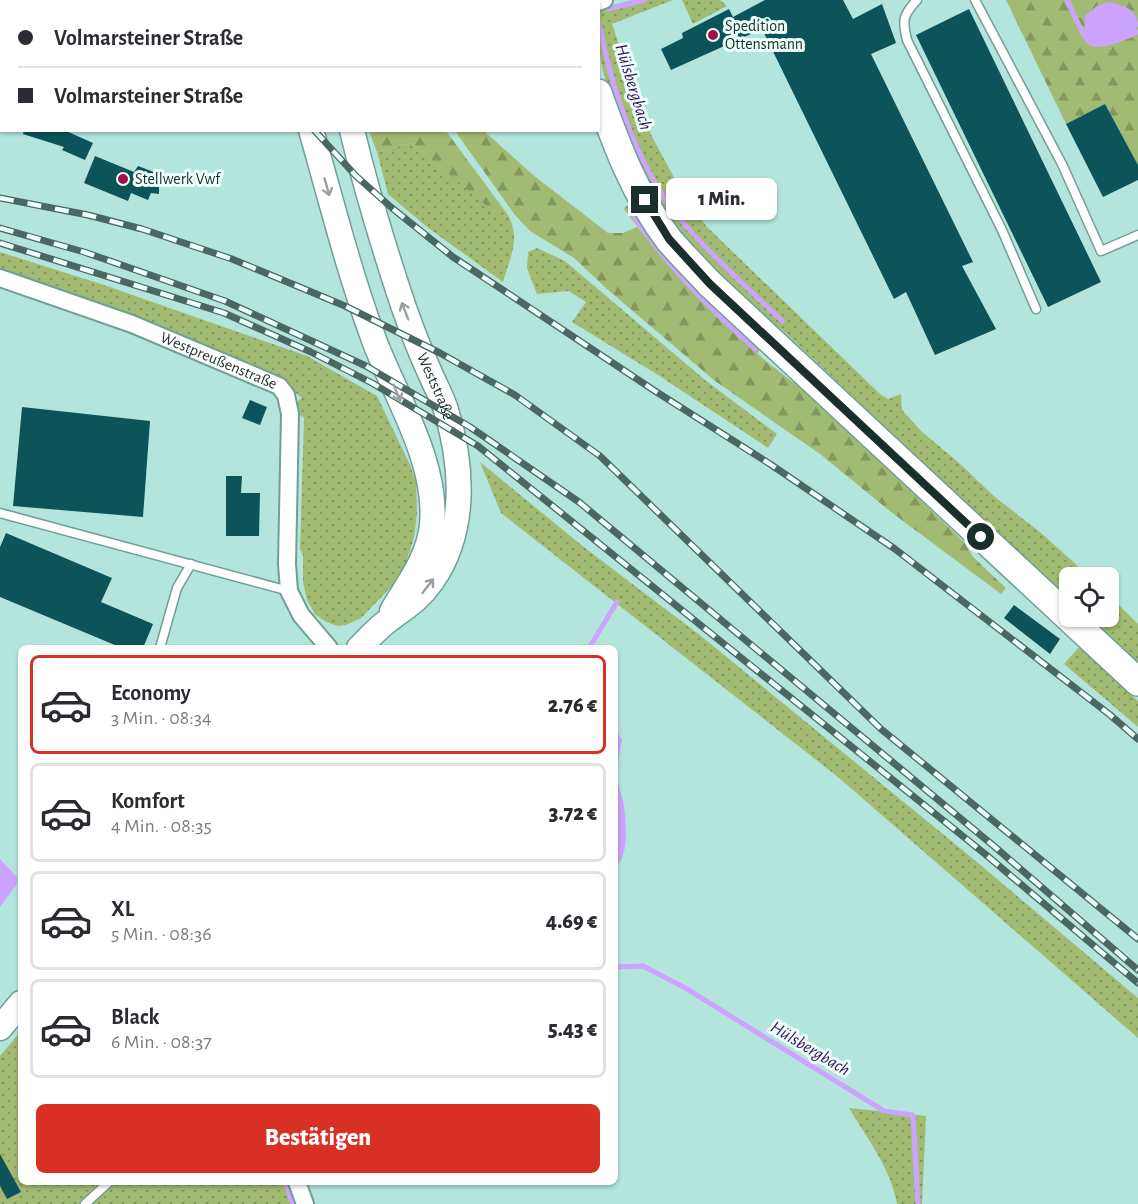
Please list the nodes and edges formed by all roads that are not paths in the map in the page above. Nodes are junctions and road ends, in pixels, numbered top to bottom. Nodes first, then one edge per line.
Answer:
1 (918, 0) edge
2 (975, 0) edge
3 (600, 98) edge
4 (312, 132) edge
5 (353, 132) edge
6 (1138, 234) edge
7 (0, 278) edge
8 (1036, 309) dead end
9 (0, 513) edge
10 (191, 564) junction
11 (289, 591) junction
12 (384, 623) junction
13 (161, 645) edge
14 (326, 645) edge
15 (362, 645) edge
16 (1138, 682) edge
17 (18, 1007) edge
18 (0, 1028) edge
19 (106, 1185) edge
20 (298, 1185) edge
21 (85, 1204) edge
22 (305, 1204) edge

1 - 8 lane
2 - 6 lane
3 - 16 main road
4 -> 12 street, Weststraße
12 -> 5 street, Weststraße
7 - 11 street, Westpreußenstraße
9 - 10 lane
10 - 11 lane
10 - 13 lane
11 - 14 street, Westpreußenstraße
12 - 15 street, Weststraße
17 - 18 street
19 - 21 lane
20 - 22 street

